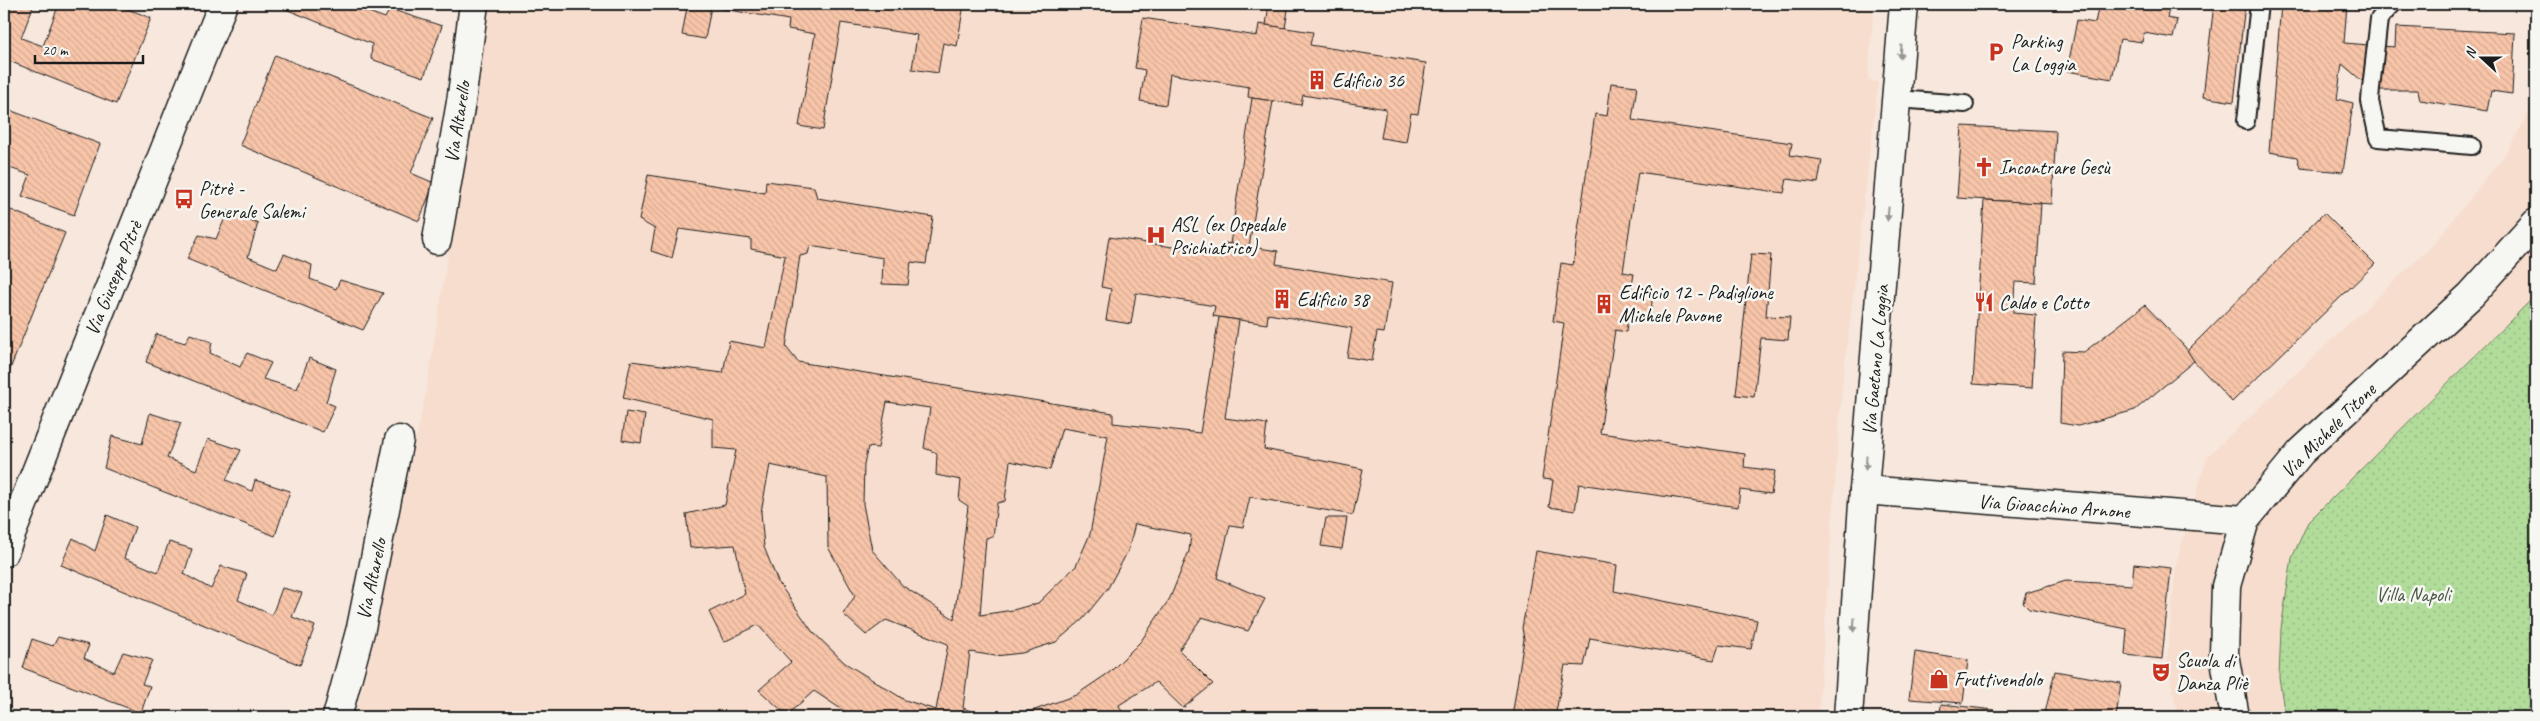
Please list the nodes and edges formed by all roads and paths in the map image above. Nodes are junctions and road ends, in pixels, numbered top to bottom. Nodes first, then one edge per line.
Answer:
1 (223, 4) edge
2 (474, 4) edge
3 (1904, 4) edge
4 (2259, 4) edge
5 (2392, 4) edge
6 (1897, 99) junction
7 (1965, 104) dead end
8 (2246, 122) dead end
9 (2472, 146) dead end
10 (2536, 223) edge
11 (437, 240) dead end
12 (399, 440) dead end
13 (1864, 490) junction
14 (2244, 520) junction
15 (4, 552) edge
16 (337, 717) edge
17 (1848, 717) edge
18 (2235, 717) edge

1 - 15 street, Via Giuseppe Pitrè
2 - 11 street, Via Altarello
3 -> 6 street, Via Gaetano La Loggia
4 - 8 lane
5 - 9 lane
6 - 7 lane
6 -> 13 street, Via Gaetano La Loggia
10 - 14 street, Via Michele Titone
12 - 16 street, Via Altarello
13 - 14 street, Via Gioacchino Arnone
13 -> 17 street, Via Gaetano La Loggia
14 - 18 street, Via Michele Titone

